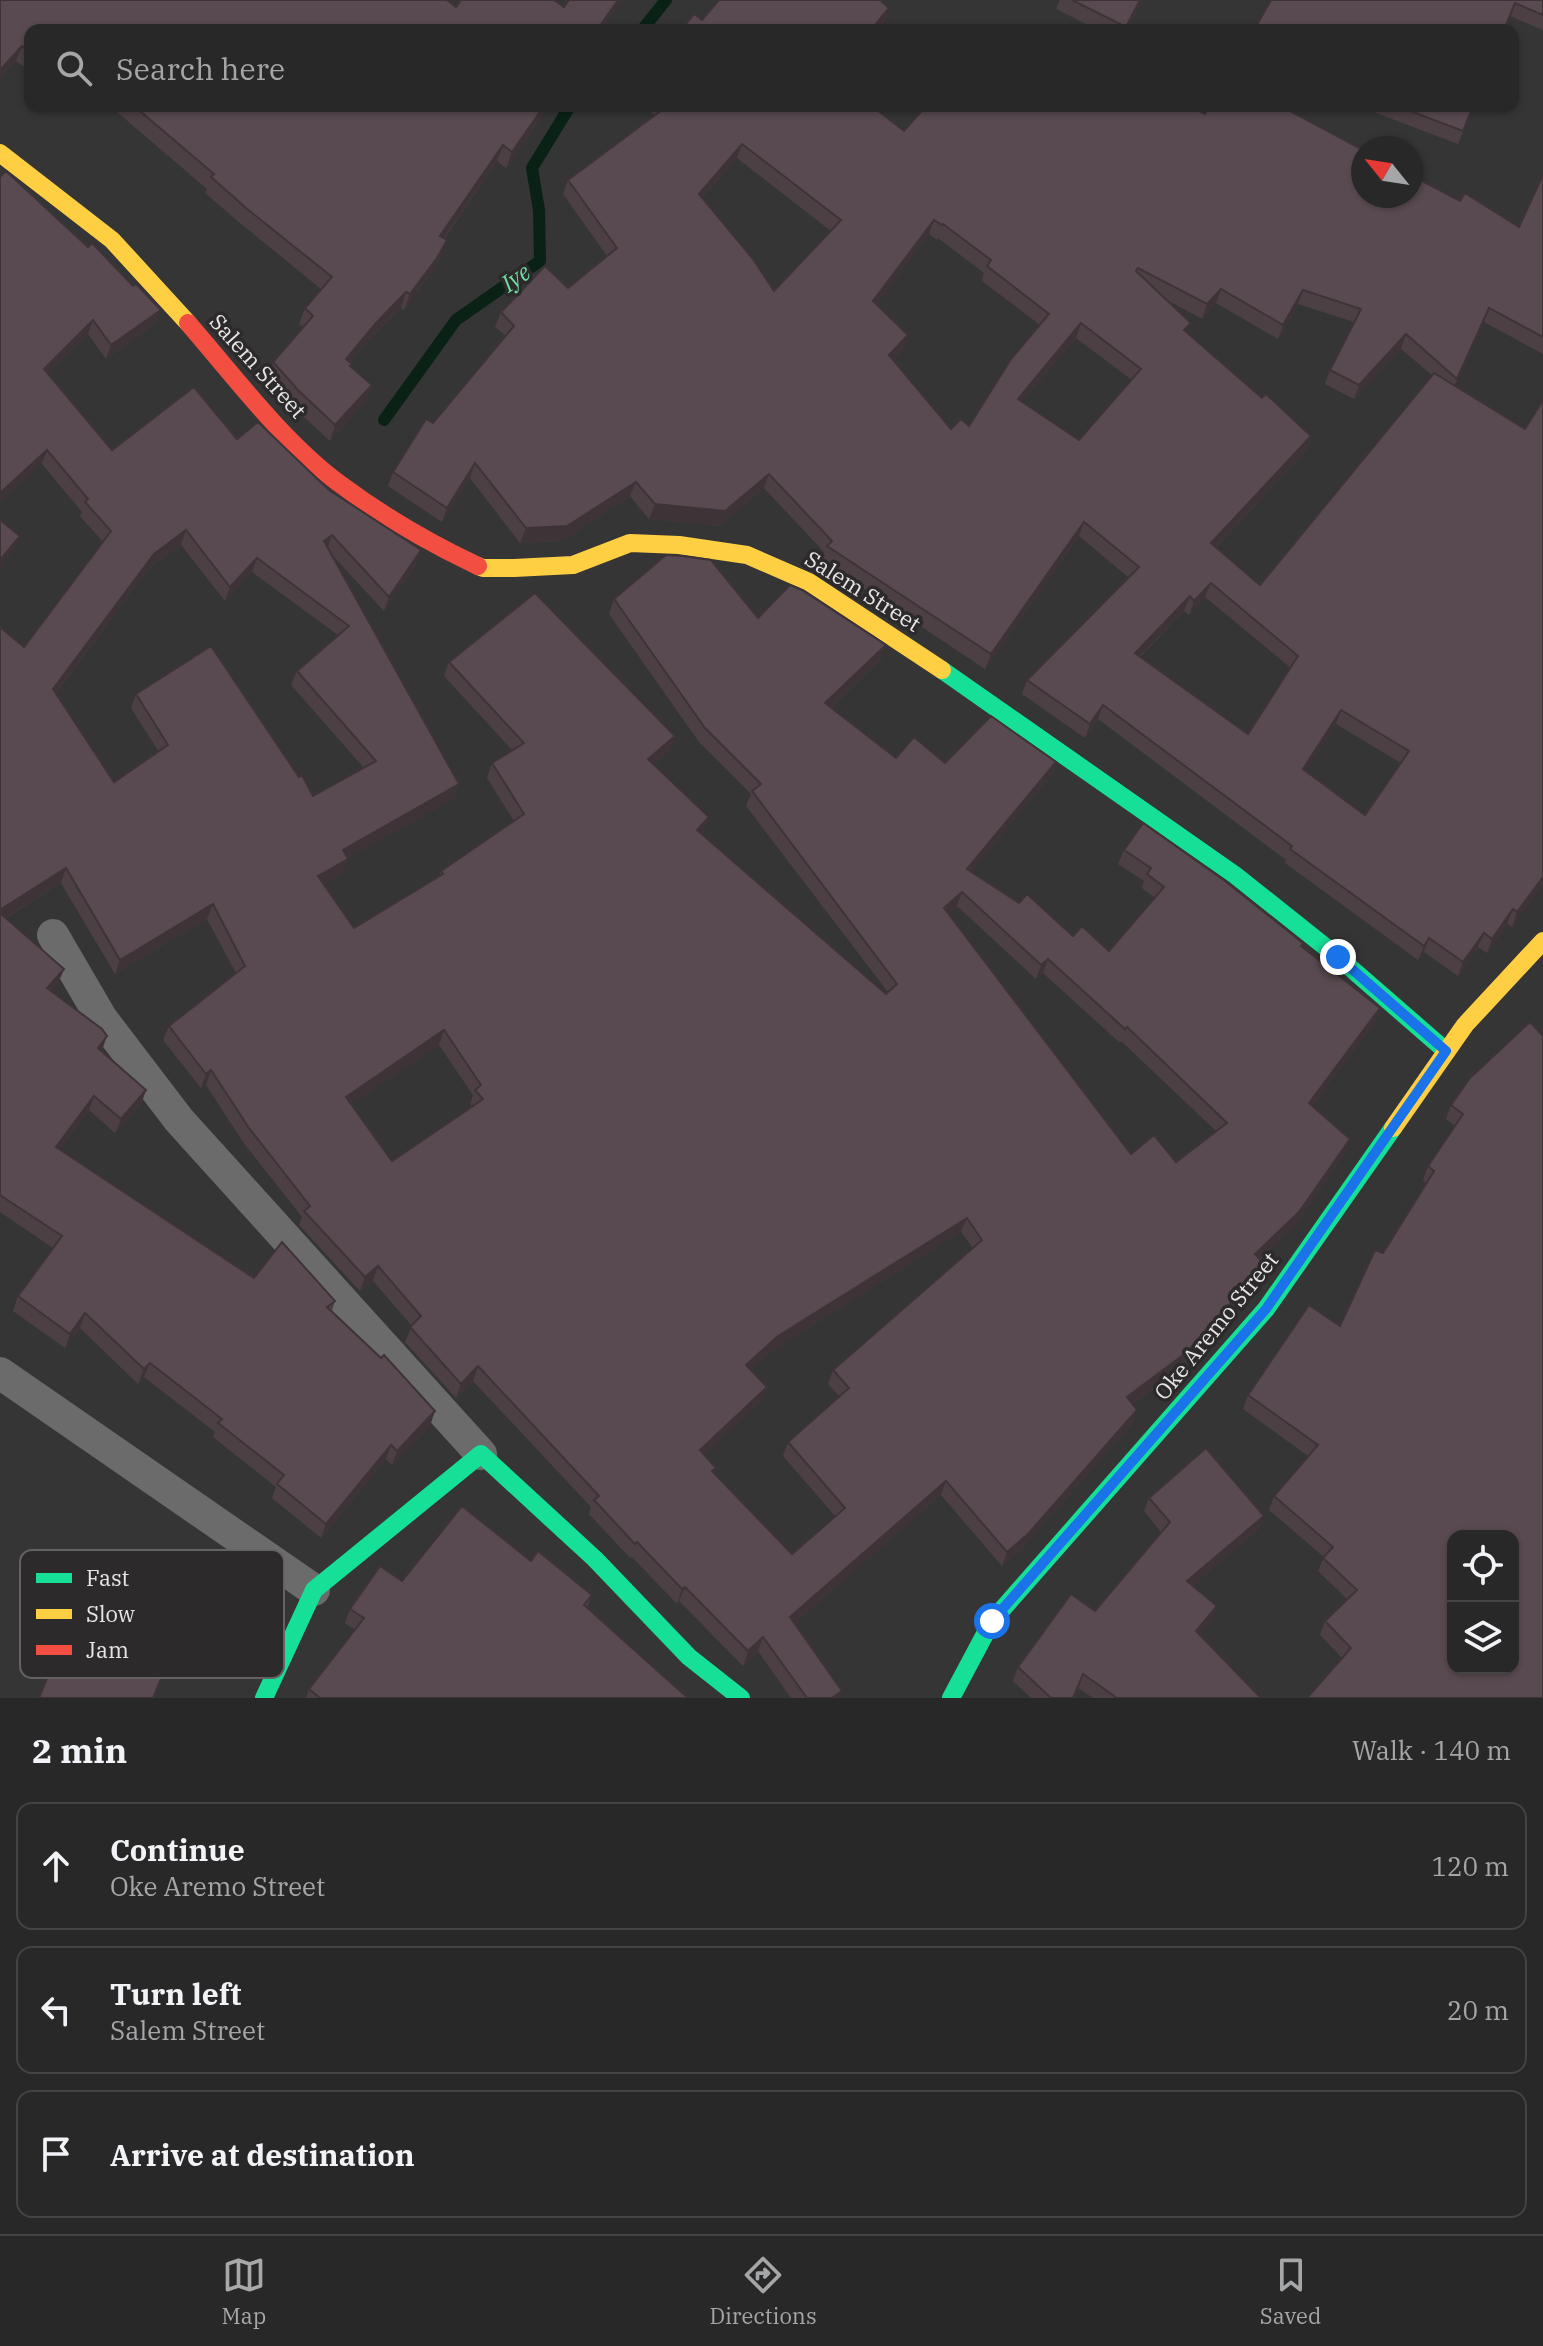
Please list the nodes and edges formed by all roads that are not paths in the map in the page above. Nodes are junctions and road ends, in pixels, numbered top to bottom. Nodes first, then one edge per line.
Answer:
1 (0, 153) edge
2 (53, 935) dead end
3 (1543, 941) edge
4 (1446, 1051) junction
5 (0, 1373) edge
6 (481, 1454) junction
7 (256, 1550) edge
8 (284, 1569) edge
9 (314, 1590) junction
10 (284, 1655) edge
11 (273, 1678) edge
12 (264, 1698) edge
13 (741, 1698) edge
14 (951, 1698) edge

1 - 4 street, Salem Street
2 - 6 street
3 - 4 street, Oke Aremo Street
4 - 14 street, Oke Aremo Street
5 - 7 street
6 - 9 street
6 - 13 street
8 - 9 street
9 - 10 street
11 - 12 street

